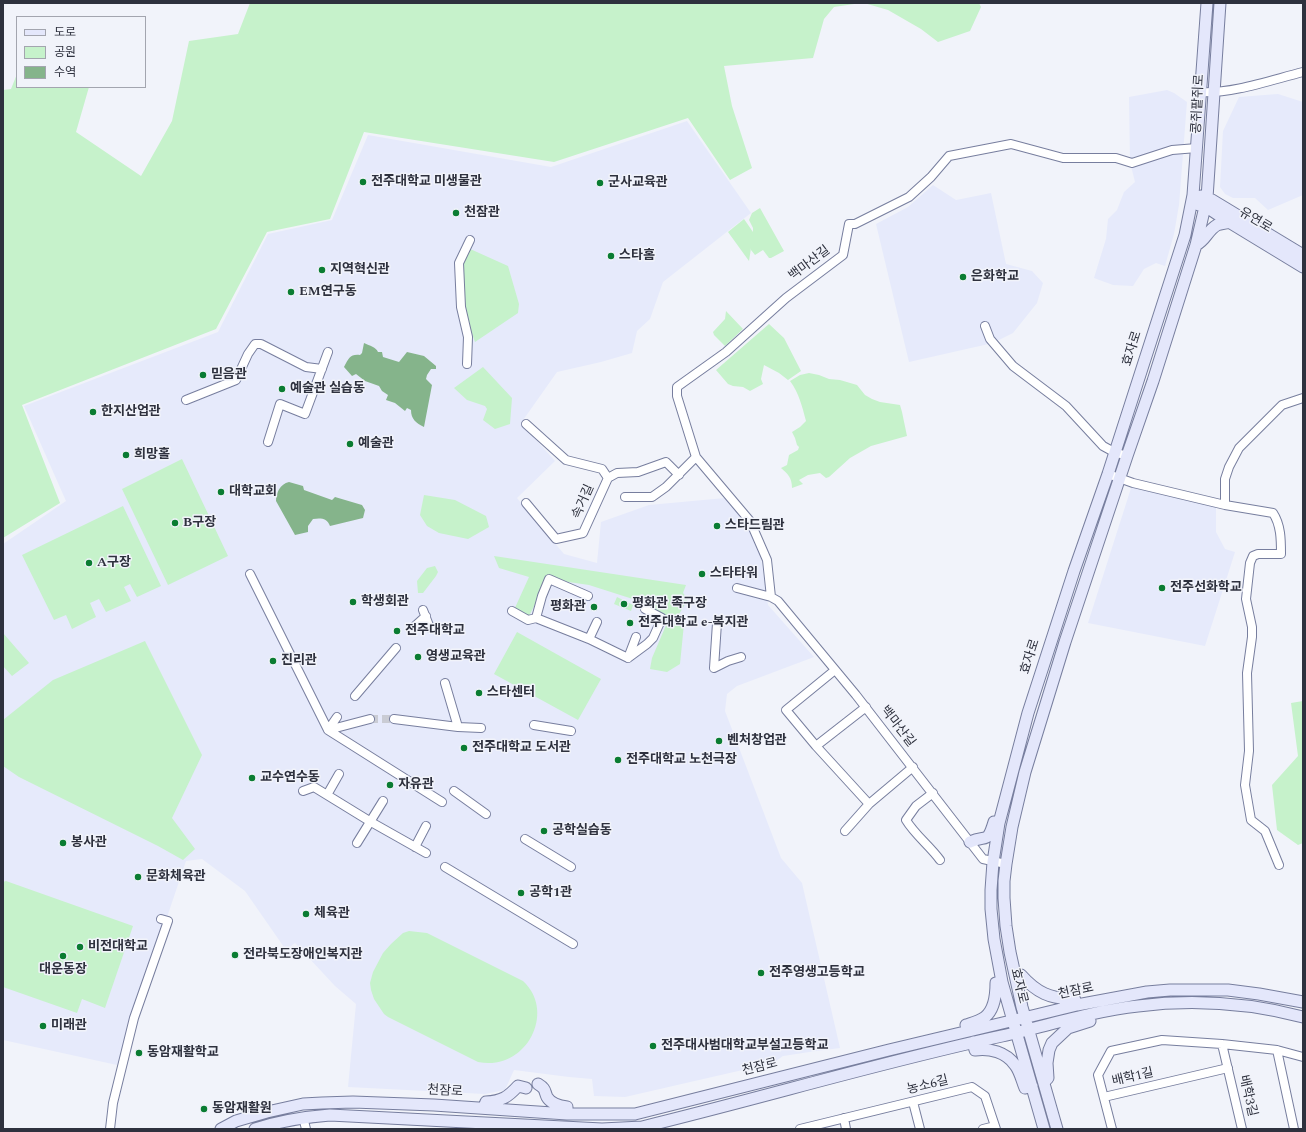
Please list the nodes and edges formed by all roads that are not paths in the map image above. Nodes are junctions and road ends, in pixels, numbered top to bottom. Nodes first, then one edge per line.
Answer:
1 (1207, 3) edge
2 (1220, 3) edge
3 (1303, 72) edge
4 (1200, 92) junction
5 (1213, 93) junction
6 (1198, 134) junction
7 (1197, 148) junction
8 (1200, 200) junction
9 (1229, 222) junction
10 (470, 240) dead end
11 (1196, 245) junction
12 (1303, 255) edge
13 (1303, 267) edge
14 (985, 326) dead end
15 (328, 352) dead end
16 (467, 364) dead end
17 (322, 369) junction
18 (1303, 398) edge
19 (186, 400) dead end
20 (526, 424) dead end
21 (268, 442) dead end
22 (1114, 452) junction
23 (1126, 456) junction
24 (696, 457) junction
25 (679, 474) junction
26 (1108, 474) junction
27 (608, 478) junction
28 (1120, 478) junction
29 (625, 497) dead end
30 (526, 503) dead end
31 (1225, 504) junction
32 (250, 574) dead end
33 (737, 588) dead end
34 (588, 596) dead end
35 (771, 597) junction
36 (645, 609) dead end
37 (512, 611) dead end
38 (536, 618) junction
39 (597, 622) dead end
40 (717, 623) dead end
41 (416, 626) dead end
42 (430, 628) dead end
43 (636, 637) dead end
44 (589, 638) junction
45 (396, 648) dead end
46 (741, 657) dead end
47 (628, 658) junction
48 (835, 670) junction
49 (445, 683) dead end
50 (354, 696) dead end
51 (866, 707) junction
52 (337, 717) dead end
53 (370, 719) tunnel mouth
54 (394, 719) tunnel mouth
55 (534, 725) dead end
56 (458, 727) junction
57 (481, 728) dead end
58 (328, 730) junction
59 (571, 731) dead end
60 (816, 746) junction
61 (913, 767) junction
62 (339, 774) dead end
63 (303, 791) dead end
64 (454, 791) dead end
65 (933, 793) junction
66 (327, 795) junction
67 (383, 801) dead end
68 (442, 802) dead end
69 (869, 804) junction
70 (486, 814) dead end
71 (370, 822) junction
72 (1000, 823) junction
73 (426, 826) dead end
74 (845, 831) dead end
75 (525, 839) dead end
76 (970, 842) junction
77 (357, 843) dead end
78 (414, 847) junction
79 (426, 853) dead end
80 (940, 860) dead end
81 (993, 862) junction
82 (1006, 864) junction
83 (1279, 865) dead end
84 (445, 867) dead end
85 (570, 867) dead end
86 (165, 920) dead end
87 (573, 944) dead end
88 (1016, 976) junction
89 (1002, 982) junction
90 (1303, 1002) edge
91 (1077, 1005) junction
92 (1093, 1014) junction
93 (1303, 1016) edge
94 (1025, 1018) junction
95 (1013, 1021) junction
96 (1029, 1030) junction
97 (968, 1032) junction
98 (1016, 1033) junction
99 (973, 1042) junction
100 (1222, 1044) junction
101 (1277, 1050) junction
102 (1303, 1057) edge
103 (1228, 1068) junction
104 (1043, 1082) junction
105 (1168, 1082) joint
106 (538, 1084) dead end
107 (1032, 1086) junction
108 (526, 1088) dead end
109 (1104, 1097) junction
110 (913, 1102) junction
111 (484, 1108) junction
112 (525, 1110) junction
113 (567, 1114) junction
114 (303, 1117) junction
115 (844, 1118) junction
116 (523, 1127) edge
117 (556, 1127) edge
118 (996, 1127) edge
119 (110, 1129) edge
120 (221, 1129) edge
121 (255, 1129) edge
122 (306, 1129) edge
123 (800, 1129) edge
124 (846, 1129) edge
125 (920, 1129) edge
126 (983, 1129) edge
127 (1044, 1129) edge
128 (1057, 1129) edge
129 (1112, 1129) edge
130 (1242, 1129) edge
131 (1294, 1129) edge

1 - 4 main road, 콩쥐팥쥐로
2 - 5 main road, 콩쥐팥쥐로
3 - 5 street
4 - 5 street
4 - 6 main road, 콩쥐팥쥐로
5 - 8 main road, 콩쥐팥쥐로
6 - 7 main road, 콩쥐팥쥐로
6 - 8 main road
7 - 8 main road, 콩쥐팥쥐로
7 - 24 street, 백마산길
8 - 9 main road, 유연로
8 - 11 main road, 효자로
8 - 12 main road, 유연로
8 - 22 main road, 효자로
9 - 11 main road
9 - 13 main road, 유연로
10 - 16 street
11 - 23 main road, 효자로
14 - 22 street
15 - 17 street
17 - 19 street
17 - 21 street
18 - 31 street
20 - 27 street, 속거길
22 - 23 street
22 - 26 main road, 효자로
23 - 28 main road, 효자로
24 - 25 street
24 - 35 street, 백마산길
25 - 27 street, 속거길
25 - 29 street
26 - 28 street
26 - 72 main road, 효자로
27 - 30 street, 속거길
28 - 31 street
28 - 82 main road, 효자로
31 - 83 street
32 - 58 street
33 - 35 street, 백마산길
34 - 38 street
35 - 48 street, 백마산길
36 - 47 street
37 - 38 street
38 - 44 street
39 - 44 street
40 - 46 street
41 - 42 street
43 - 47 street
44 - 47 street
45 - 50 street
48 - 51 street, 백마산길
48 - 60 street
49 - 56 street
51 - 60 street
51 - 61 street, 백마산길
52 - 58 street
53 - 58 street
54 - 56 street
55 - 59 street
56 - 57 street
58 - 68 street
60 - 69 street
61 - 65 street, 백마산길
61 - 69 street
62 - 66 street
63 - 66 street
64 - 70 street
65 - 76 street, 백마산길
65 - 80 street
66 - 71 street
67 - 71 street
69 - 74 street
71 - 77 street
71 - 78 street
72 - 76 main road
72 - 81 main road, 효자로
73 - 78 street
75 - 85 street
76 - 81 street, 백마산길
78 - 79 street
81 - 82 street, 백마산길
81 - 89 main road, 효자로
82 - 88 main road, 효자로
84 - 87 street
86 - 119 street
88 - 91 main road
88 - 94 main road, 효자로
89 - 95 main road, 효자로
89 - 97 main road
90 - 91 main road, 천잠로
91 - 94 main road, 천잠로
92 - 93 main road, 천잠로
92 - 96 main road, 천잠로
92 - 104 main road
94 - 95 main road, 천잠로
94 - 96 main road, 효자로
95 - 97 main road, 천잠로
95 - 98 main road, 효자로
96 - 98 main road, 천잠로
96 - 104 main road, 효자로
97 - 113 main road, 천잠로
98 - 99 main road, 천잠로
98 - 107 main road, 효자로
99 - 107 main road
99 - 117 main road, 천잠로
100 - 101 street
100 - 103 street, 배학3길
100 - 109 street, 배학1길
101 - 102 street
101 - 131 street
103 - 105 street, 배학3길
103 - 130 street, 배학3길
104 - 128 main road, 효자로
105 - 109 street, 배학1길
106 - 113 main road
107 - 127 main road, 효자로
108 - 111 main road
109 - 129 street, 배학1길
110 - 115 street, 농소6길
110 - 118 street, 농소6길
110 - 125 street
111 - 112 main road, 천잠로
111 - 120 main road, 천잠로
112 - 113 main road, 천잠로
112 - 116 main road
114 - 116 main road, 천잠로
114 - 121 main road, 천잠로
114 - 122 street
115 - 123 street, 농소6길
115 - 124 street
116 - 117 main road, 천잠로
118 - 126 street, 농소6길

